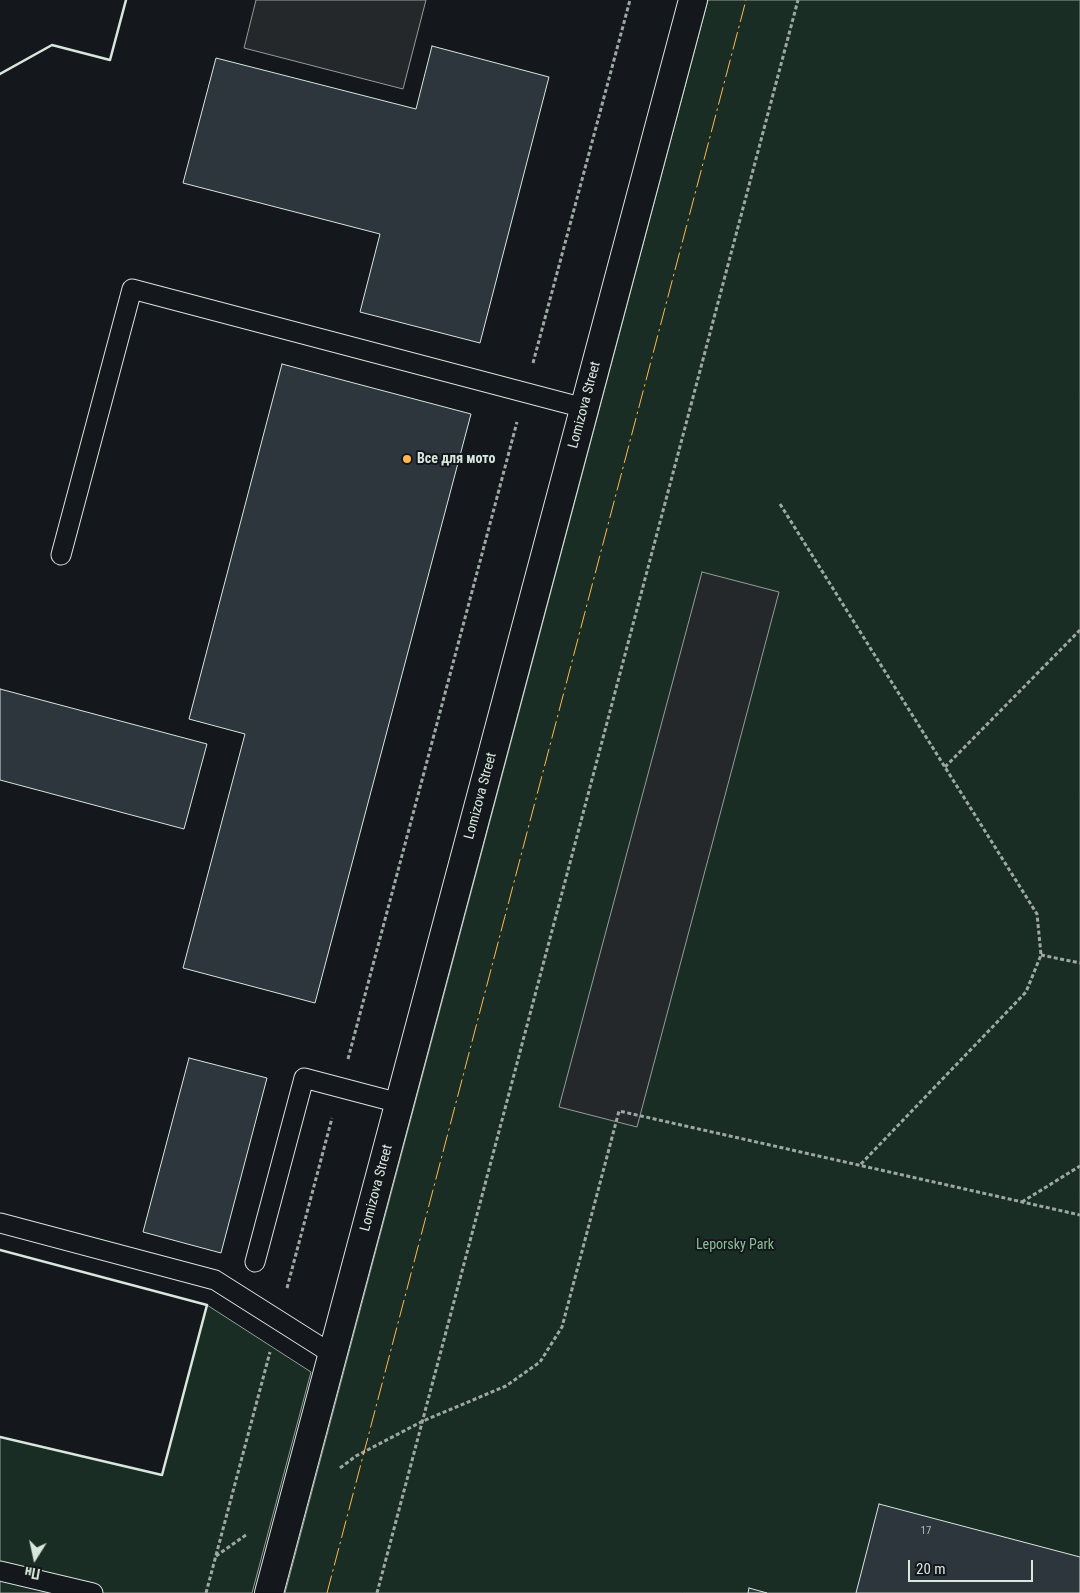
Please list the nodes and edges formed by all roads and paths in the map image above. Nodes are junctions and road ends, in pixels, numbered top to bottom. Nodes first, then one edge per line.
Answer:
1 (630, 0) edge
2 (693, 0) edge
3 (798, 0) edge
4 (525, 392) junction
5 (584, 408) junction
6 (780, 504) dead end
7 (61, 555) dead end
8 (1080, 630) edge
9 (945, 767) junction
10 (1041, 955) junction
11 (1080, 963) edge
12 (340, 1088) junction
13 (399, 1103) junction
14 (860, 1165) junction
15 (1080, 1166) edge
16 (1022, 1202) junction
17 (1080, 1215) edge
18 (0, 1222) edge
19 (255, 1262) dead end
20 (279, 1320) junction
21 (332, 1354) junction
22 (423, 1421) junction
23 (293, 1502) junction
24 (215, 1557) junction
25 (0, 1571) edge
26 (93, 1593) edge
27 (206, 1593) edge
28 (269, 1593) edge
29 (377, 1593) edge

1 - 4 path
2 - 5 street, Lomizova Street
3 - 22 path
4 - 5 lane
4 - 7 lane
4 - 12 path
5 - 13 street, Lomizova Street
6 - 9 path
8 - 9 path
9 - 10 path
10 - 11 path
10 - 14 path
12 - 13 lane
12 - 19 lane
12 - 20 path
13 - 21 street, Lomizova Street
14 - 16 path
14 - 22 path
15 - 16 path
16 - 17 path
18 - 20 lane
20 - 21 lane
20 - 24 path
21 - 23 street, Lomizova Street
22 - 23 path
22 - 29 path
23 - 24 path
23 - 28 street, Lomizova Street
24 - 27 path
25 - 26 lane

